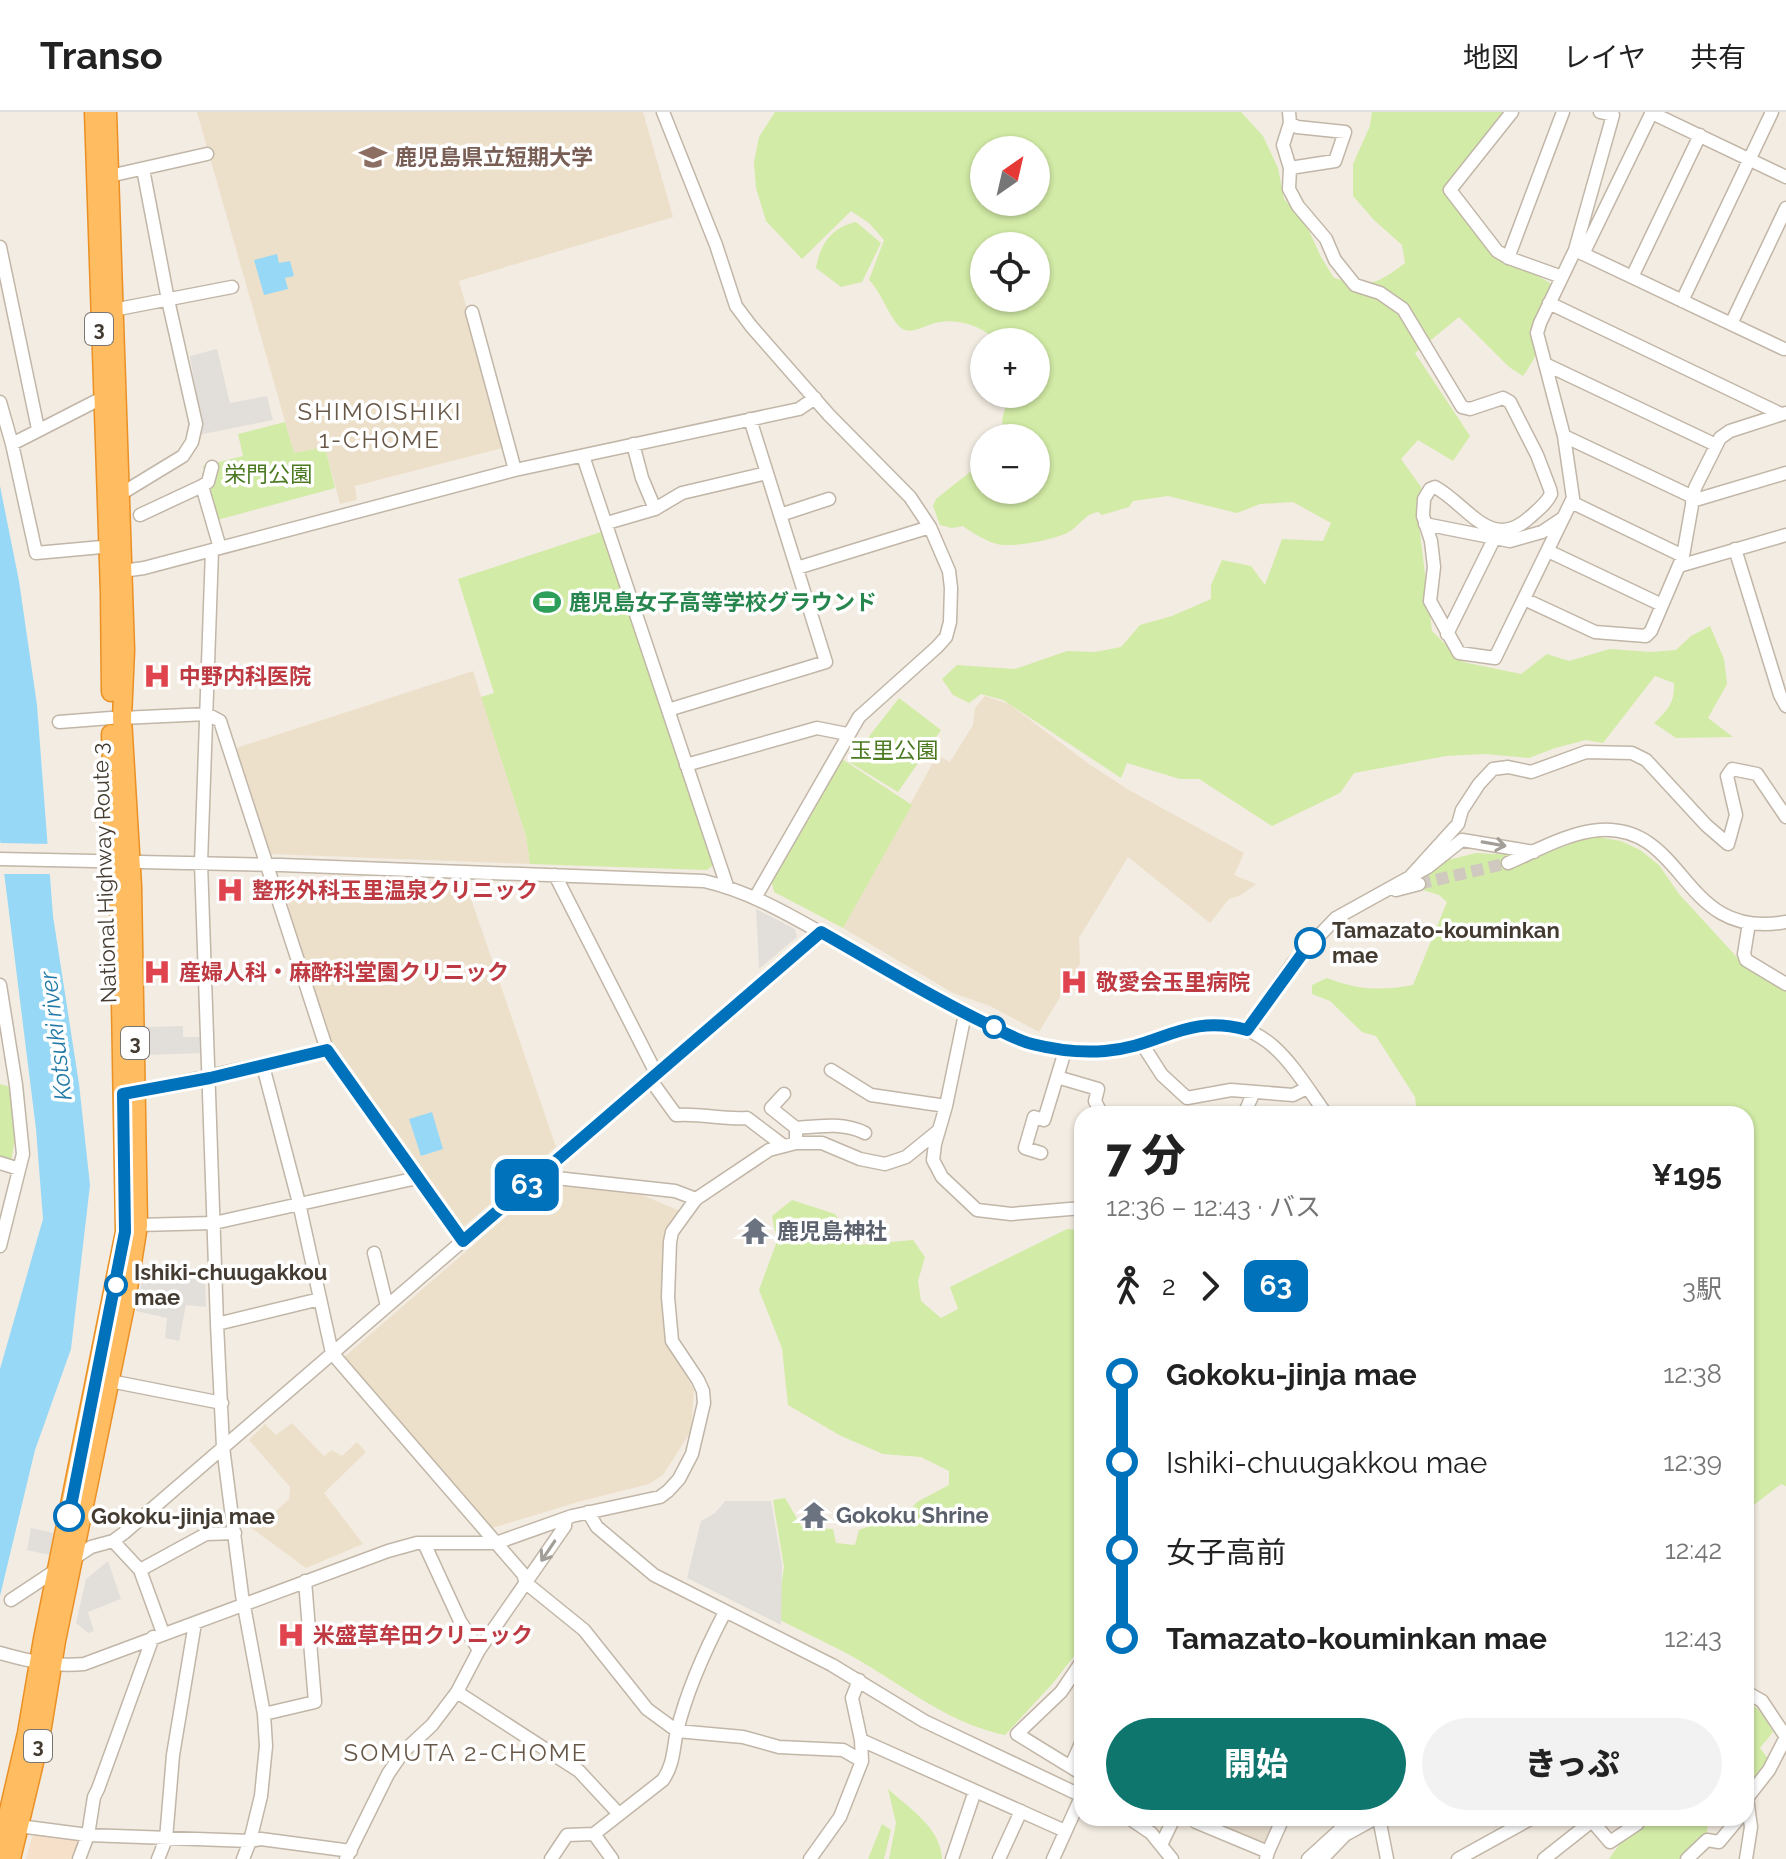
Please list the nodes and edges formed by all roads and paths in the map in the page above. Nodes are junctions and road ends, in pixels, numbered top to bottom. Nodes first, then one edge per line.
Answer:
1 (94, 112) edge
2 (107, 112) edge
3 (663, 112) edge
4 (1512, 112) edge
5 (1563, 112) edge
6 (1600, 112) edge
7 (1652, 112) edge
8 (1772, 112) edge
9 (1289, 118) edge
10 (1700, 135) junction
11 (207, 154) dead end
12 (1749, 159) junction
13 (1290, 168) junction
14 (143, 169) junction
15 (103, 177) junction
16 (1786, 177) edge
17 (1786, 208) edge
18 (0, 247) edge
19 (1579, 252) junction
20 (1508, 258) junction
21 (1562, 277) junction
22 (1632, 277) junction
23 (232, 287) dead end
24 (168, 300) junction
25 (1682, 301) junction
26 (1549, 303) junction
27 (113, 310) junction
28 (472, 312) dead end
29 (1731, 324) junction
30 (1785, 347) edge
31 (1545, 364) junction
32 (102, 398) junction
33 (815, 398) junction
34 (0, 402) edge
35 (1783, 414) edge
36 (750, 419) junction
37 (38, 429) junction
38 (1564, 436) junction
39 (12, 444) junction
40 (633, 444) junction
41 (1716, 445) junction
42 (583, 456) junction
43 (212, 467) dead end
44 (515, 470) junction
45 (767, 473) junction
46 (1786, 473) edge
47 (202, 486) junction
48 (119, 495) junction
49 (829, 499) dead end
50 (1693, 499) junction
51 (1571, 502) junction
52 (655, 509) junction
53 (140, 515) dead end
54 (780, 515) junction
55 (1564, 518) junction
56 (607, 523) junction
57 (1425, 524) junction
58 (930, 527) junction
59 (1786, 535) edge
60 (1494, 539) junction
61 (113, 546) junction
62 (216, 549) junction
63 (1735, 549) junction
64 (1548, 551) junction
65 (1681, 561) junction
66 (797, 568) junction
67 (115, 572) junction
68 (1524, 599) junction
69 (1662, 605) junction
70 (1447, 634) junction
71 (1782, 686) edge
72 (1786, 706) edge
73 (668, 710) junction
74 (207, 714) junction
75 (116, 718) junction
76 (59, 722) dead end
77 (847, 734) junction
78 (686, 765) junction
79 (1786, 817) edge
80 (1534, 852) junction
81 (0, 859) edge
82 (123, 862) junction
83 (201, 863) junction
84 (1508, 863) tunnel mouth
85 (268, 866) junction
86 (555, 875) junction
87 (1414, 881) junction
88 (727, 886) junction
89 (755, 898) junction
90 (1786, 922) edge
91 (1749, 923) junction
92 (821, 932) junction
93 (1786, 984) edge
94 (0, 985) edge
95 (965, 1014) junction
96 (1247, 1030) junction
97 (1142, 1044) junction
98 (327, 1050) junction
99 (1065, 1051) junction
100 (263, 1066) junction
101 (831, 1070) dead end
102 (653, 1076) junction
103 (1057, 1077) junction
104 (210, 1078) junction
105 (0, 1081) edge
106 (16, 1085) junction
107 (1307, 1088) junction
108 (1254, 1092) junction
109 (130, 1094) junction
110 (784, 1094) dead end
111 (946, 1106) junction
112 (1098, 1106) edge
113 (1248, 1106) edge
114 (1320, 1106) edge
115 (796, 1128) junction
116 (938, 1131) junction
117 (865, 1133) dead end
118 (790, 1145) junction
119 (1041, 1153) dead end
120 (0, 1163) edge
121 (19, 1169) junction
122 (538, 1176) junction
123 (417, 1178) junction
124 (696, 1199) junction
125 (299, 1203) junction
126 (1074, 1209) edge
127 (214, 1223) junction
128 (138, 1225) junction
129 (463, 1241) junction
130 (0, 1246) edge
131 (374, 1253) dead end
132 (320, 1299) junction
133 (387, 1306) junction
134 (217, 1324) junction
135 (332, 1353) junction
136 (110, 1381) junction
137 (222, 1403) junction
138 (223, 1447) junction
139 (588, 1512) junction
140 (566, 1518) junction
141 (235, 1533) junction
142 (113, 1541) junction
143 (424, 1543) junction
144 (496, 1543) junction
145 (75, 1558) junction
146 (140, 1570) junction
147 (57, 1571) junction
148 (305, 1581) junction
149 (526, 1583) junction
150 (11, 1600) dead end
151 (244, 1604) junction
152 (725, 1612) junction
153 (195, 1623) junction
154 (158, 1635) junction
155 (479, 1650) junction
156 (0, 1654) edge
157 (46, 1664) junction
158 (1074, 1673) edge
159 (859, 1680) junction
160 (457, 1692) junction
161 (1754, 1696) edge
162 (264, 1714) junction
163 (677, 1731) junction
164 (1786, 1737) edge
165 (861, 1740) junction
166 (862, 1761) junction
167 (1074, 1769) edge
168 (1754, 1789) edge
169 (975, 1791) junction
170 (1074, 1792) edge
171 (1021, 1811) junction
172 (1074, 1812) edge
173 (618, 1813) junction
174 (1141, 1826) edge
175 (1170, 1826) edge
176 (1205, 1826) edge
177 (1280, 1826) edge
178 (1344, 1826) edge
179 (1362, 1826) edge
180 (1379, 1826) edge
181 (1518, 1826) edge
182 (1586, 1826) edge
183 (1596, 1826) edge
184 (1634, 1826) edge
185 (1732, 1826) edge
186 (1751, 1826) edge
187 (8, 1827) edge
188 (1065, 1831) junction
189 (594, 1834) junction
190 (88, 1835) junction
191 (166, 1839) junction
192 (250, 1841) junction
193 (1162, 1843) junction
194 (0, 1850) edge
195 (348, 1855) edge
196 (1267, 1855) edge
197 (1058, 1857) edge
198 (11, 1859) edge
199 (79, 1859) edge
200 (158, 1859) edge
201 (243, 1859) edge
202 (551, 1859) edge
203 (612, 1859) edge
204 (810, 1859) edge
205 (952, 1859) edge
206 (999, 1859) edge
207 (1172, 1859) edge
208 (1308, 1859) edge
209 (1322, 1859) edge
210 (1387, 1859) edge
211 (1458, 1859) edge
212 (1544, 1859) edge
213 (1687, 1859) edge
214 (1746, 1859) edge

1 - 15 highway, National Highway Route 3 / 3
2 - 15 highway, National Highway Route 3 / 3
3 - 33 street
4 - 20 street
5 - 20 street
6 - 19 street
7 - 10 street
7 - 19 street
8 - 12 street
9 - 13 street
9 - 13 street
10 - 12 street
10 - 22 street
11 - 14 street
12 - 16 street
12 - 25 street
13 - 57 street
14 - 15 street
14 - 24 street
15 - 27 highway, National Highway Route 3 / 3
15 - 32 highway, National Highway Route 3 / 3
17 - 29 street
18 - 37 street
19 - 21 street
19 - 22 street
20 - 21 street
21 - 26 street
22 - 25 street
23 - 24 street
24 - 27 street
24 - 48 street
25 - 29 street
26 - 31 street
26 - 35 street
27 - 48 highway, National Highway Route 3 / 3
28 - 44 street
29 - 30 street
31 - 38 street
31 - 41 street
32 - 37 street
32 - 61 highway, National Highway Route 3 / 3
33 - 36 street
33 - 58 street
34 - 39 street
35 - 41 street
36 - 40 street
36 - 45 street
37 - 39 street
38 - 50 street
38 - 51 street
39 - 61 street
40 - 42 street
40 - 52 street
41 - 50 street
42 - 44 street
42 - 56 street
43 - 47 street
44 - 62 street
45 - 52 street
45 - 54 street
46 - 50 street
47 - 53 street
47 - 62 street
48 - 61 highway, National Highway Route 3 / 3
49 - 54 street
50 - 65 street
51 - 55 street
51 - 65 street
52 - 56 street
54 - 66 street
55 - 60 street
55 - 64 street
56 - 73 street
57 - 60 street
57 - 70 street
58 - 66 street
58 - 77 street
59 - 63 street
60 - 70 street
61 - 67 highway, National Highway Route 3 / 3
62 - 67 street
62 - 74 street
63 - 65 street
63 - 71 street
64 - 68 street
64 - 69 street
65 - 69 street
66 - 73 street
67 - 75 highway, National Highway Route 3 / 3
68 - 69 street
68 - 70 street
71 - 72 street
73 - 78 street
74 - 75 street
74 - 83 street
74 - 85 street
75 - 76 street
75 - 82 highway, National Highway Route 3 / 3
77 - 78 street
77 - 89 street
78 - 88 street
79 - 87 street
80 - 84 street
87 -> 80 street
80 - 91 street
81 - 82 street
82 - 83 street
82 - 109 highway, National Highway Route 3 / 3
83 - 85 street
83 - 104 street
85 - 86 street
85 - 98 street
86 - 88 street
86 - 102 street
87 - 96 street
88 - 89 street
89 - 92 street
90 - 91 street
91 - 93 street
92 - 95 street
92 - 102 street
94 - 106 street
95 - 99 street
95 - 111 street
96 - 97 street
96 - 107 street
97 - 99 street
97 - 108 street
98 - 100 street
98 - 123 street
99 - 103 street
100 - 104 street
100 - 125 street
101 - 111 street
102 - 118 street
102 - 122 street
103 - 112 street
103 - 119 street
104 - 109 street
104 - 127 street
105 - 106 street
106 - 121 street
107 - 108 street
107 - 114 street
108 - 113 street
109 - 128 highway, National Highway Route 3 / 3
109 - 147 highway, National Highway Route 3 / 3
110 - 115 street
111 - 116 street
115 - 117 street
115 - 118 street
116 - 118 street
116 - 126 street
118 - 124 street
120 - 121 street
121 - 130 street
122 - 124 street
122 - 129 street
123 - 125 street
123 - 129 street
124 - 139 street
125 - 127 street
125 - 132 street
127 - 128 street
127 - 134 street
128 - 136 highway, National Highway Route 3 / 3
129 - 133 street
131 - 133 street
132 - 134 street
132 - 135 street
133 - 135 street
134 - 137 street
135 - 138 street
135 - 144 street
136 - 137 street
136 - 145 highway, National Highway Route 3 / 3
137 - 138 street
138 - 141 street
138 - 142 street
139 - 140 street
139 - 152 street
140 - 144 street
140 -> 149 street
141 - 146 street
141 - 151 street
142 - 145 street
142 - 146 street
143 - 144 street
143 - 148 street
143 - 155 street
144 - 149 street
145 - 147 street
145 - 157 highway, National Highway Route 3 / 3
146 - 154 street
147 - 150 street
147 - 157 highway, National Highway Route 3 / 3
148 - 151 street
148 - 162 street
149 - 155 street
149 - 163 street
151 - 153 street
151 - 162 street
152 - 159 street
152 - 163 street
153 - 154 street
153 - 191 street
154 - 157 street
154 - 190 street
155 - 160 street
156 - 157 street
157 - 187 highway, National Highway Route 3 / 3
158 - 167 street
159 - 165 street
159 - 170 street
160 - 173 street
160 - 195 street
161 - 164 street
162 - 192 street
163 - 166 street
163 - 173 street
164 - 168 street
165 - 166 street
165 - 169 street
166 - 204 street
169 - 171 street
169 - 205 street
171 - 188 street
171 - 206 street
172 - 188 street
173 - 189 street
174 - 193 street
175 - 193 street
176 - 196 street
177 - 196 street
178 - 208 street
179 - 209 street
180 - 210 street
181 - 211 street
182 - 212 street
183 - 184 street
185 - 213 street
186 - 214 street
187 - 190 street
187 - 194 highway, National Highway Route 3 / 3
187 - 198 highway, National Highway Route 3 / 3
188 - 197 street
189 - 202 street
189 - 203 street
190 - 191 street
190 - 199 street
191 - 192 street
191 - 200 street
192 - 195 street
192 - 201 street
193 - 207 street

